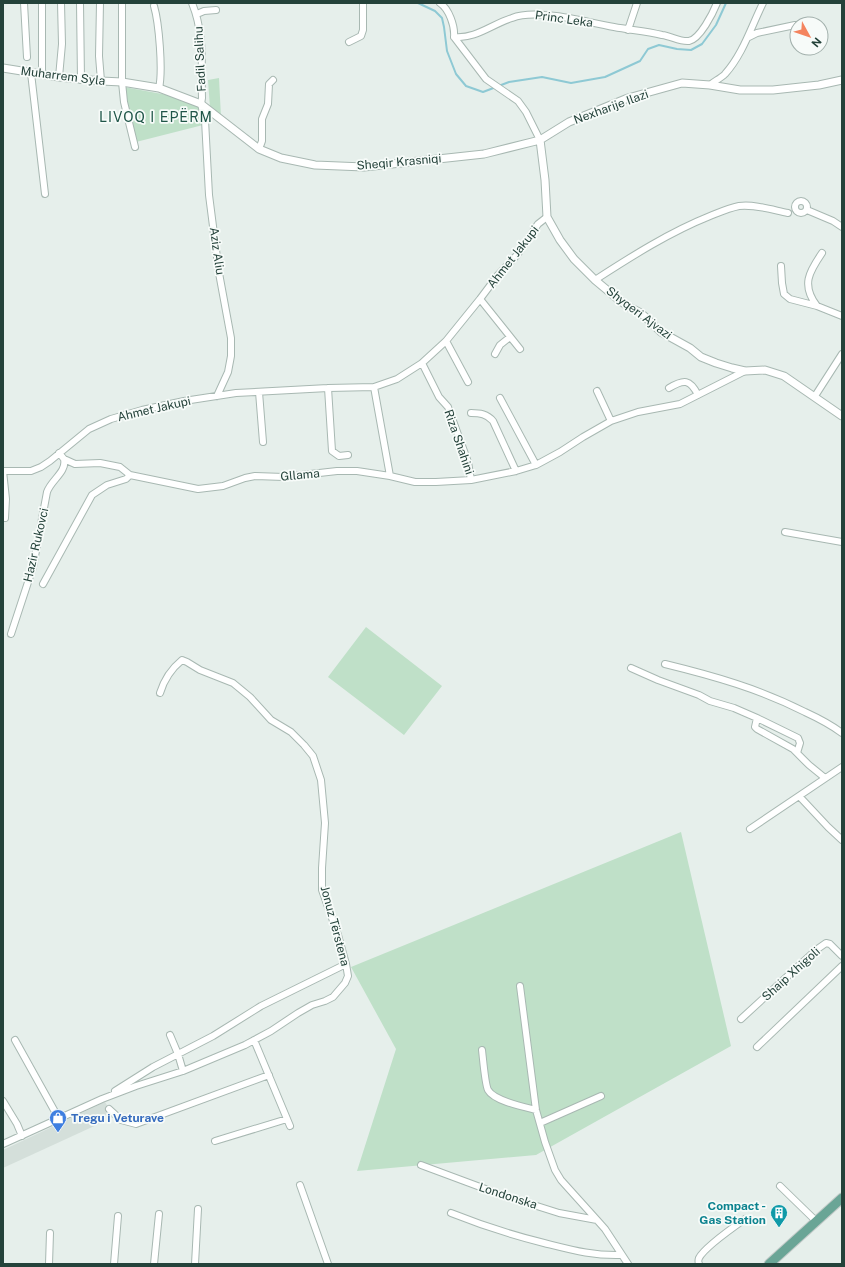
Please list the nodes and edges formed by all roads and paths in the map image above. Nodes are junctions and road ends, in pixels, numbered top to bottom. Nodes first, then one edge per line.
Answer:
1 (24, 3) edge
2 (42, 3) edge
3 (61, 3) edge
4 (80, 3) edge
5 (100, 3) edge
6 (122, 3) edge
7 (192, 3) edge
8 (363, 3) edge
9 (440, 3) edge
10 (637, 3) edge
11 (717, 3) edge
12 (763, 3) edge
13 (154, 6) dead end
14 (216, 10) dead end
15 (196, 14) junction
16 (789, 26) edge
17 (628, 30) junction
18 (454, 36) junction
19 (749, 36) junction
20 (349, 42) dead end
21 (27, 57) dead end
22 (3, 68) edge
23 (31, 73) junction
24 (42, 74) junction
25 (59, 77) junction
26 (82, 80) junction
27 (273, 80) dead end
28 (842, 80) edge
29 (101, 81) junction
30 (122, 82) junction
31 (710, 85) junction
32 (159, 88) junction
33 (201, 104) junction
34 (540, 140) junction
35 (135, 147) dead end
36 (259, 149) junction
37 (45, 194) dead end
38 (807, 210) dead end
39 (788, 213) dead end
40 (547, 217) junction
41 (842, 227) edge
42 (822, 253) dead end
43 (782, 266) dead end
44 (595, 280) junction
45 (480, 299) junction
46 (817, 306) junction
47 (842, 316) edge
48 (510, 337) junction
49 (446, 341) junction
50 (520, 349) dead end
51 (495, 354) dead end
52 (842, 354) edge
53 (422, 363) junction
54 (745, 370) junction
55 (468, 382) dead end
56 (374, 387) junction
57 (328, 388) junction
58 (669, 388) dead end
59 (259, 392) junction
60 (597, 392) dead end
61 (698, 395) junction
62 (217, 396) junction
63 (815, 396) junction
64 (500, 398) dead end
65 (471, 413) dead end
66 (842, 416) edge
67 (611, 422) junction
68 (263, 442) dead end
69 (59, 453) junction
70 (348, 455) dead end
71 (64, 459) junction
72 (536, 464) junction
73 (3, 471) edge
74 (516, 471) junction
75 (130, 475) junction
76 (390, 476) junction
77 (472, 480) junction
78 (5, 518) dead end
79 (785, 532) dead end
80 (842, 542) edge
81 (43, 584) dead end
82 (11, 634) dead end
83 (665, 664) dead end
84 (631, 668) dead end
85 (160, 693) dead end
86 (757, 718) junction
87 (842, 733) edge
88 (797, 753) junction
89 (840, 771) edge
90 (825, 778) junction
91 (799, 796) junction
92 (750, 829) dead end
93 (842, 840) edge
94 (842, 956) edge
95 (346, 964) junction
96 (842, 966) edge
97 (520, 986) dead end
98 (741, 1019) dead end
99 (170, 1035) dead end
100 (15, 1040) dead end
101 (254, 1040) junction
102 (757, 1047) dead end
103 (482, 1050) dead end
104 (178, 1054) junction
105 (183, 1071) junction
106 (269, 1075) junction
107 (601, 1096) dead end
108 (102, 1099) junction
109 (3, 1101) edge
110 (109, 1109) dead end
111 (536, 1110) junction
112 (59, 1119) junction
113 (287, 1119) junction
114 (540, 1123) junction
115 (290, 1126) dead end
116 (22, 1136) junction
117 (215, 1141) dead end
118 (3, 1144) edge
119 (421, 1165) dead end
120 (300, 1185) dead end
121 (780, 1186) dead end
122 (842, 1198) edge
123 (198, 1209) dead end
124 (450, 1213) dead end
125 (159, 1214) dead end
126 (118, 1216) dead end
127 (744, 1219) dead end
128 (598, 1220) junction
129 (816, 1221) junction
130 (50, 1233) dead end
131 (622, 1255) junction
132 (49, 1264) edge
133 (114, 1264) edge
134 (154, 1264) edge
135 (195, 1264) edge
136 (328, 1264) edge
137 (628, 1264) edge
138 (699, 1264) edge
139 (769, 1264) edge

1 - 21 street
2 - 24 street
3 - 25 street
4 - 26 street
5 - 29 street
6 - 30 street
7 - 15 street, Fadil Salihu
8 - 20 street
9 - 18 street
10 - 17 street
11 - 17 street, Princ Leka
12 - 19 street
13 - 32 street
14 - 15 street, Fadil Salihu
15 - 33 street, Fadil Salihu
16 - 19 street
17 - 18 street, Princ Leka
18 - 34 street
19 - 31 street
22 - 23 street, Muharrem Syla
23 - 24 street, Muharrem Syla
23 - 37 street
24 - 25 street, Muharrem Syla
25 - 26 street, Muharrem Syla
26 - 29 street, Muharrem Syla
27 - 36 street
28 - 31 street, Nexharije Ilazi
29 - 30 street, Muharrem Syla
30 - 32 street, Muharrem Syla
30 - 35 street, Muharrem Syla
31 - 34 street, Nexharije Ilazi
32 - 33 street, Muharrem Syla
33 - 36 street, Sheqir Krasniqi
33 - 62 street, Aziz Aliu
34 - 36 street, Sheqir Krasniqi
34 - 40 street, Shyqeri Ajvazi
38 - 41 street
39 - 44 street, Shyqeri Ajvazi
40 - 44 street, Shyqeri Ajvazi
40 - 45 street, Ahmet Jakupi
42 - 46 street
43 - 46 street
44 - 54 street, Shyqeri Ajvazi
45 - 48 street, Ahmet Jakupi
45 - 49 street, Ahmet Jakupi
46 - 47 street
48 - 50 street, Ahmet Jakupi
48 - 51 street
49 - 53 street, Ahmet Jakupi
49 - 55 street
52 - 63 street
53 - 56 street, Ahmet Jakupi
53 - 77 street, Riza Shahini
54 - 61 street, Gllama
54 - 63 street, Shyqeri Ajvazi
56 - 57 street, Ahmet Jakupi
56 - 76 street
57 - 59 street, Ahmet Jakupi
57 - 70 street
58 - 61 street
59 - 62 street, Ahmet Jakupi
59 - 68 street
60 - 67 street
61 - 67 street, Gllama
62 - 69 street, Ahmet Jakupi
63 - 66 street, Shyqeri Ajvazi
64 - 72 street
65 - 74 street
67 - 72 street, Gllama
69 - 71 street
69 - 73 street, Ahmet Jakupi
71 - 75 street, Gllama
71 - 82 street, Hazir Rukovci
72 - 74 street, Gllama
73 - 78 street
74 - 77 street, Gllama
75 - 76 street, Gllama
75 - 81 street
76 - 77 street, Gllama
79 - 80 street
83 - 87 street
84 - 86 street
85 - 95 street, Jonuz Tërstena
86 - 88 street
86 - 88 street
88 - 90 street
89 - 90 street
90 - 91 street
91 - 92 street
91 - 93 street
94 - 98 street, Shaip Xhigoli
95 - 101 street, Jonuz Tërstena
95 - 104 street
96 - 102 street
97 - 111 street
99 - 104 street
100 - 112 street
101 - 105 street, Jonuz Tërstena
101 - 106 street
103 - 111 street
104 - 105 street
104 - 108 street
105 - 108 street, Jonuz Tërstena
106 - 110 street
106 - 113 street
107 - 114 street
108 - 112 street, Jonuz Tërstena
109 - 116 street
111 - 114 street
112 - 116 street, Jonuz Tërstena
113 - 115 street
113 - 117 street
114 - 128 street
116 - 118 street, Jonuz Tërstena
119 - 128 street, Londonska
120 - 136 street
121 - 129 street
122 - 129 main road
123 - 135 street
124 - 131 street
125 - 134 street
126 - 133 street
127 - 138 street
128 - 131 street
129 - 139 main road
130 - 132 street
131 - 137 street

